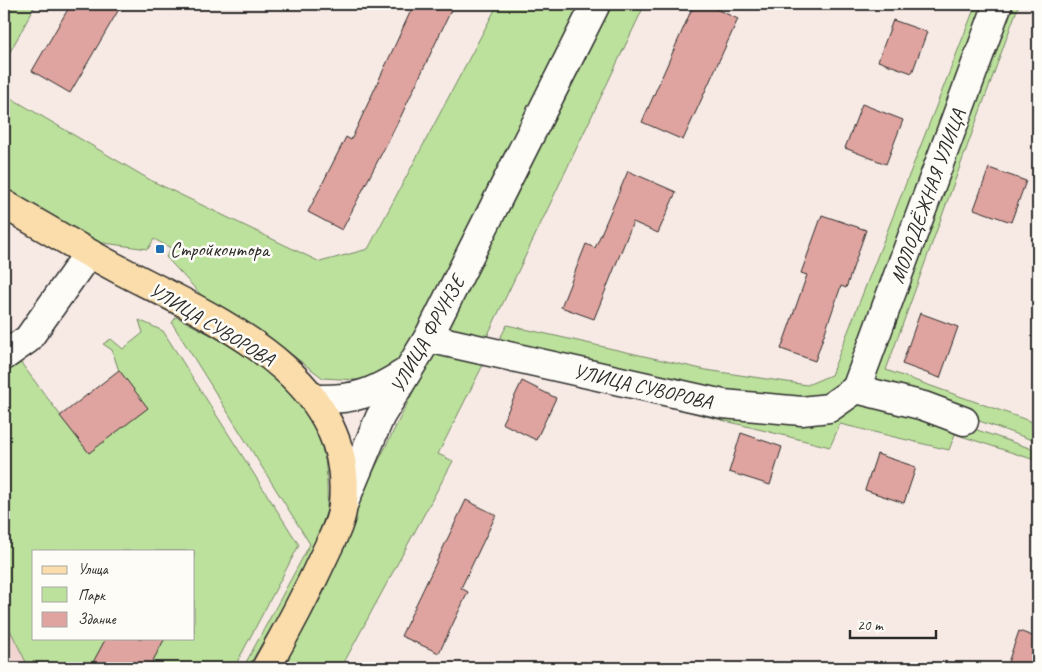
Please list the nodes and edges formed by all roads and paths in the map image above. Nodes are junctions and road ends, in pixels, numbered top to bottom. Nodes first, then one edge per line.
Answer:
1 (596, 4) edge
2 (998, 4) edge
3 (4, 204) edge
4 (88, 254) junction
5 (428, 338) junction
6 (4, 356) edge
7 (409, 370) junction
8 (856, 389) junction
9 (314, 399) junction
10 (964, 420) dead end
11 (343, 505) junction
12 (266, 668) edge

1 - 5 street, УЛИЦА ФРУНЗЕ
2 - 8 street, МОЛОДЁЖНАЯ УЛИЦА
3 - 4 main road, УЛИЦА СУВОРОВА
4 - 6 street
4 - 9 main road, УЛИЦА СУВОРОВА
5 - 7 street, УЛИЦА ФРУНЗЕ
5 - 8 street, УЛИЦА СУВОРОВА
7 - 9 street
7 - 11 street, УЛИЦА ФРУНЗЕ
8 - 10 street
9 - 11 main road, УЛИЦА СУВОРОВА
11 - 12 main road, УЛИЦА ФРУНЗЕ

